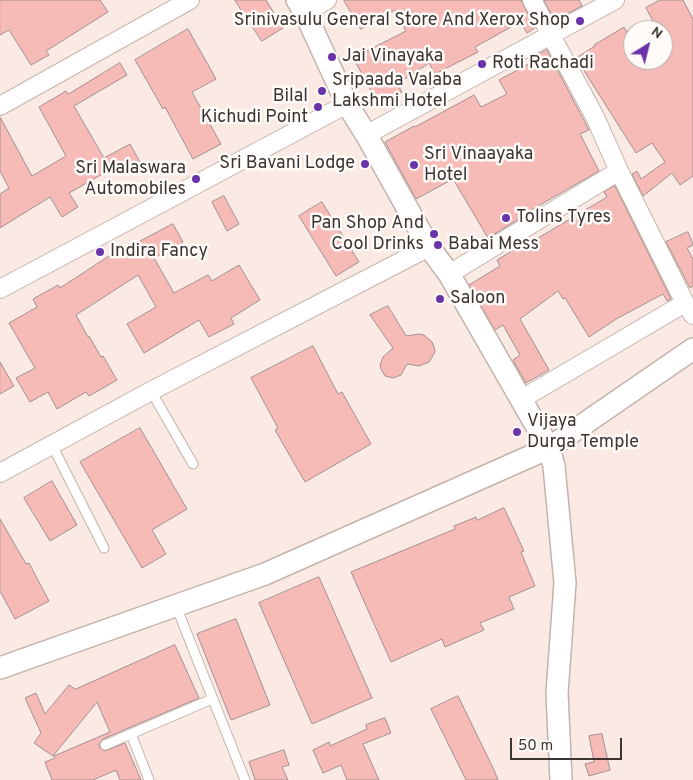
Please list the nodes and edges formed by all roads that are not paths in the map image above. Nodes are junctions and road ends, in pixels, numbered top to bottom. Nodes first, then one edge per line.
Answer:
1 (190, 0) edge
2 (327, 0) edge
3 (532, 0) edge
4 (615, 0) edge
5 (301, 7) edge
6 (550, 34) junction
7 (348, 104) junction
8 (0, 106) edge
9 (367, 136) junction
10 (619, 171) junction
11 (429, 247) junction
12 (449, 274) junction
13 (0, 289) edge
14 (689, 309) edge
15 (693, 349) edge
16 (151, 391) junction
17 (520, 400) junction
18 (52, 445) junction
19 (549, 448) junction
20 (193, 464) dead end
21 (0, 473) edge
22 (104, 548) dead end
23 (175, 605) junction
24 (0, 668) edge
25 (212, 699) junction
26 (131, 734) junction
27 (105, 745) dead end
28 (149, 780) edge
29 (245, 780) edge
30 (562, 780) edge

1 - 8 street
2 - 5 street
3 - 6 street
4 - 6 street
5 - 7 street
6 - 9 street
6 - 10 street
7 - 9 street
7 - 13 street
9 - 11 street
10 - 12 street
10 - 14 street
11 - 12 street
11 - 16 street
12 - 17 street
14 - 17 street
15 - 19 street
16 - 18 street
16 - 20 lane
17 - 19 street
18 - 21 street
18 - 22 lane
19 - 23 street
19 - 30 street
23 - 24 street
23 - 25 lane
25 - 26 lane
25 - 29 lane
26 - 27 lane
26 - 28 lane

